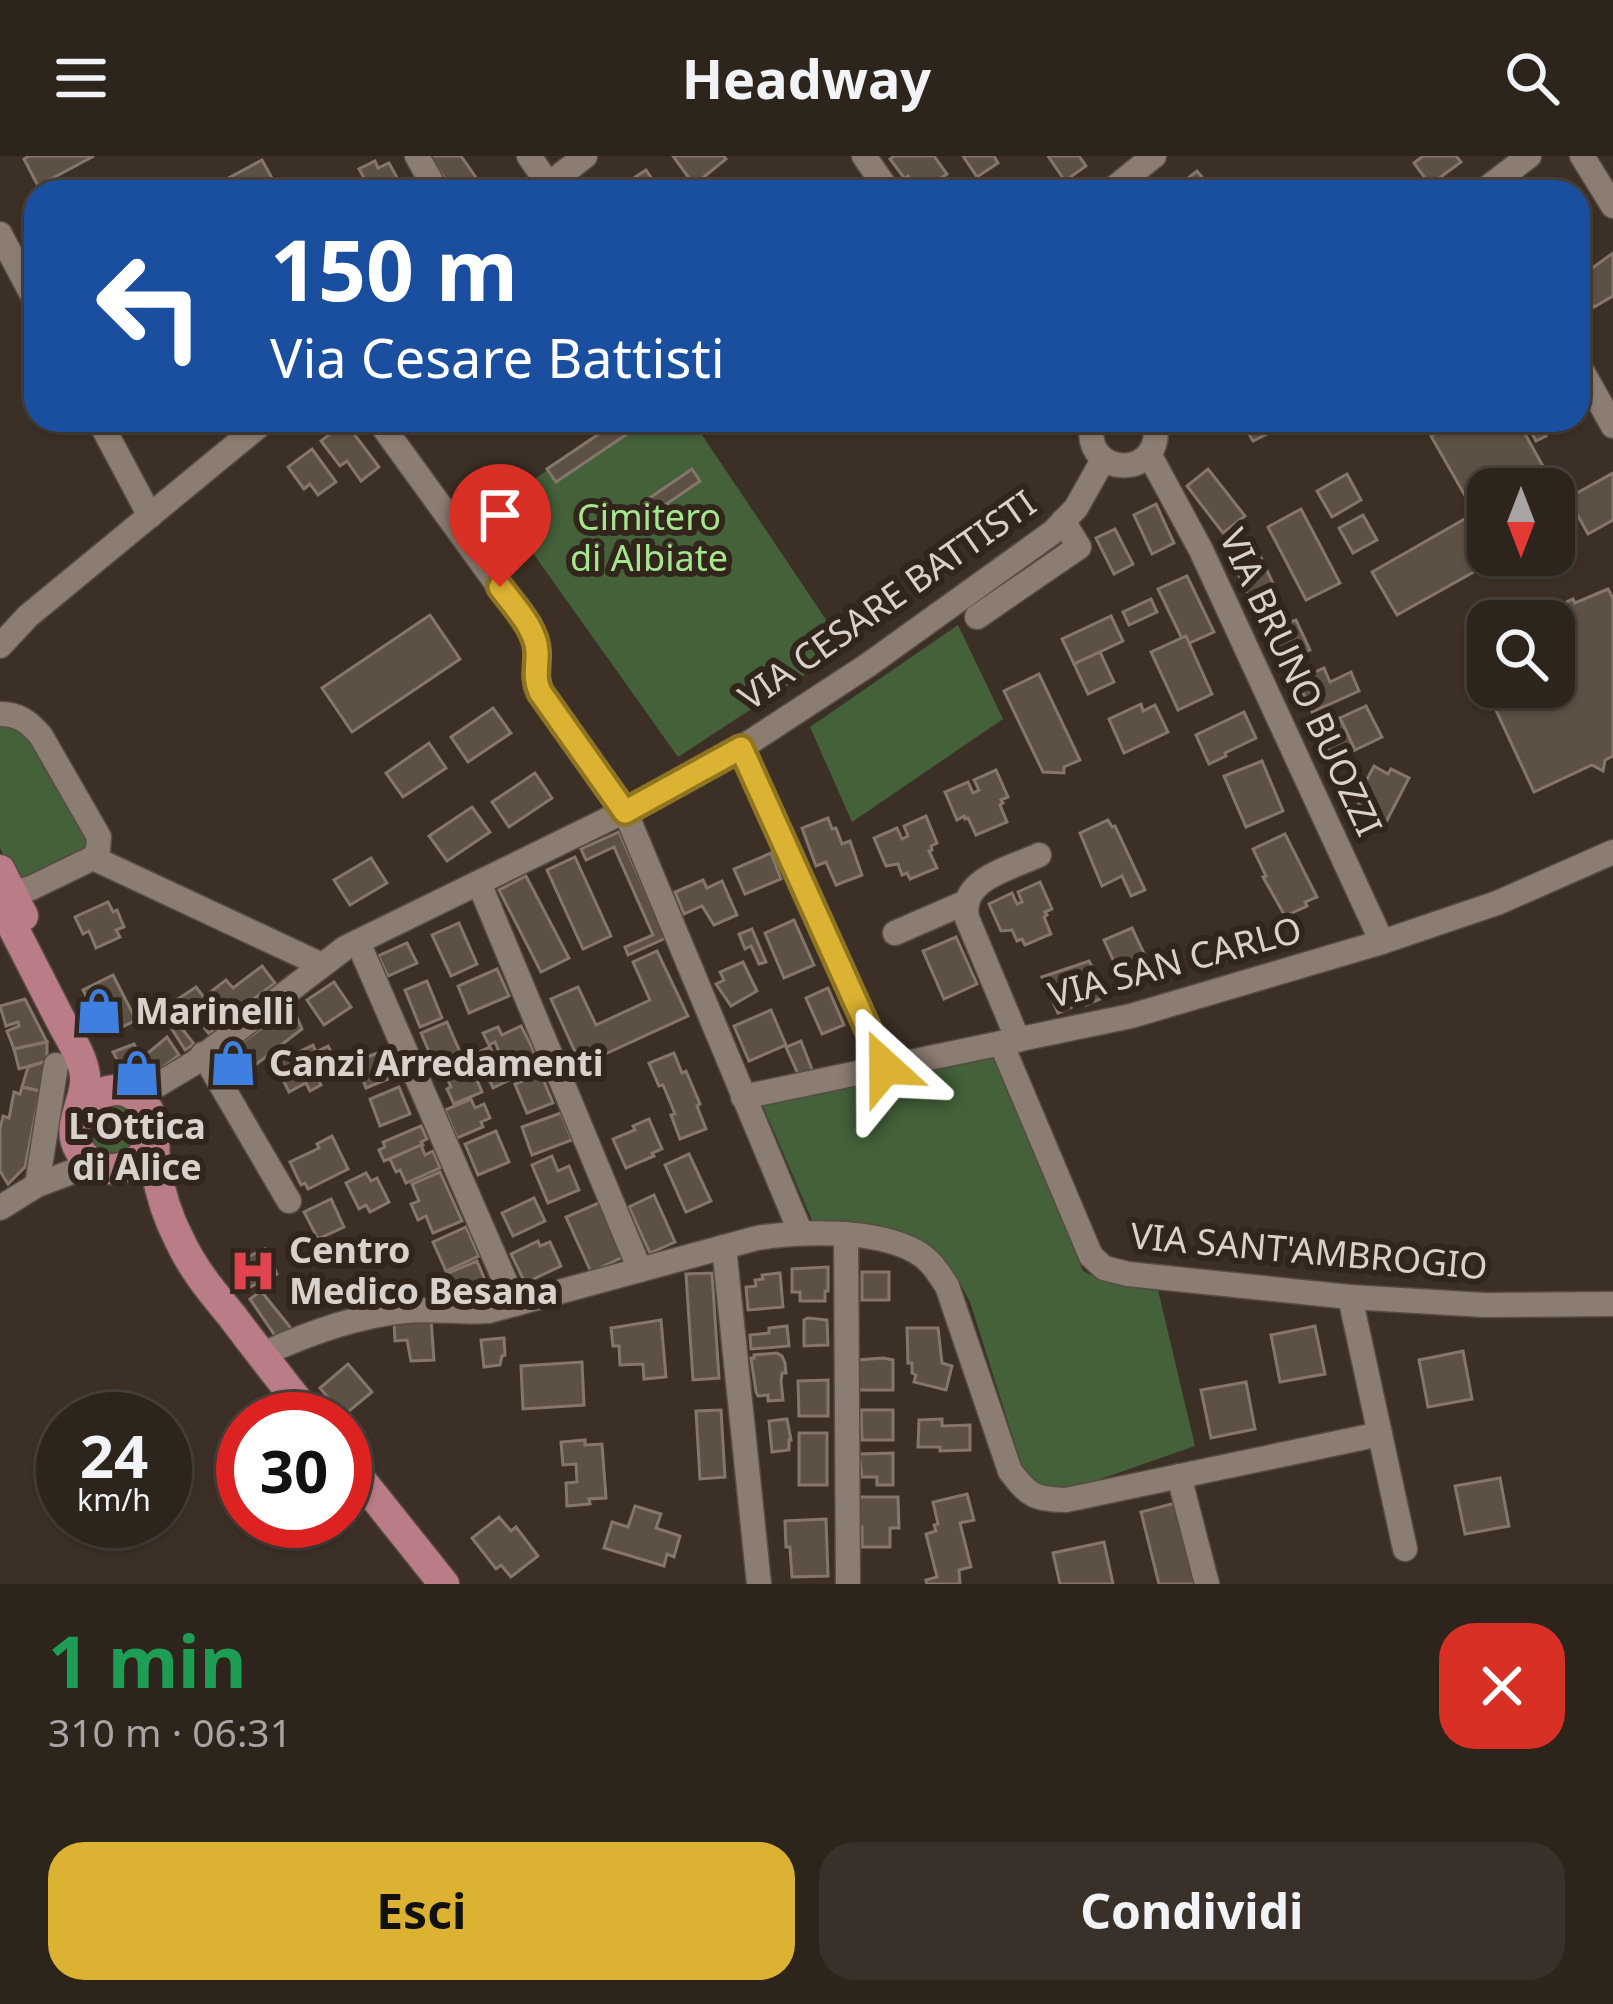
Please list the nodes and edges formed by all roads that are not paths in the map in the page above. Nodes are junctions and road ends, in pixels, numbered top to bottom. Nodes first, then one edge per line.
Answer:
1 (585, 156) edge
2 (1154, 156) edge
3 (1528, 156) edge
4 (1582, 156) edge
5 (554, 180) edge
6 (1124, 180) edge
7 (1497, 180) edge
8 (1613, 206) edge
9 (0, 234) edge
10 (24, 279) edge
11 (1590, 385) edge
12 (1613, 426) edge
13 (105, 432) edge
14 (252, 432) edge
15 (387, 432) edge
16 (1091, 432) edge
17 (1156, 432) edge
18 (1149, 454) junction
19 (1103, 460) junction
20 (150, 516) junction
21 (1063, 521) junction
22 (28, 616) junction
23 (977, 616) dead end
24 (0, 633) edge
25 (0, 646) edge
26 (0, 714) edge
27 (741, 748) junction
28 (625, 812) junction
29 (1613, 852) edge
30 (1039, 855) dead end
31 (93, 858) junction
32 (479, 883) junction
33 (3, 886) edge
34 (964, 903) junction
35 (895, 933) dead end
36 (358, 942) junction
37 (1382, 942) junction
38 (322, 965) junction
39 (1009, 1041) junction
40 (198, 1059) junction
41 (56, 1065) dead end
42 (885, 1067) junction
43 (126, 1094) junction
44 (743, 1097) junction
45 (80, 1107) junction
46 (153, 1132) junction
47 (98, 1159) junction
48 (38, 1185) junction
49 (289, 1202) dead end
50 (0, 1208) edge
51 (172, 1223) junction
52 (800, 1232) junction
53 (846, 1234) junction
54 (724, 1246) junction
55 (640, 1270) junction
56 (1350, 1297) junction
57 (515, 1304) junction
58 (1613, 1304) edge
59 (262, 1354) junction
60 (291, 1392) edge
61 (1380, 1434) junction
62 (1179, 1476) junction
63 (372, 1494) edge
64 (1405, 1549) dead end
65 (444, 1584) edge
66 (759, 1584) edge
67 (848, 1584) edge
68 (1207, 1584) edge

1 - 5 street
2 - 6 street
3 - 7 street
4 - 8 street
9 - 10 street
11 - 12 street
13 - 20 street
14 - 20 street
15 - 28 street
16 - 19 street
17 - 18 street
18 - 19 street
18 - 37 street, VIA BRUNO BUOZZI
19 - 21 street, VIA CESARE BATTISTI
20 - 22 street
21 - 23 street
21 - 27 street, VIA CESARE BATTISTI
22 - 24 street
22 - 25 street
26 - 31 street
27 - 28 street, VIA CESARE BATTISTI
27 - 42 street
28 - 32 street, VIA CESARE BATTISTI
28 - 44 street
29 - 37 street, VIA SAN CARLO
30 - 34 street
31 - 33 street
31 - 38 street
32 - 36 street, VIA CESARE BATTISTI
32 - 55 street
33 - 43 main road
33 - 45 main road
34 - 35 street
34 - 39 street
36 - 38 street, VIA CESARE BATTISTI
36 - 57 street
37 - 39 street, VIA SAN CARLO
38 - 40 street, VIA CESARE BATTISTI
39 - 42 street, VIA SAN CARLO
39 - 56 street, VIA SANT'AMBROGIO
40 - 43 street, VIA CESARE BATTISTI
40 - 46 street, VIA CESARE BATTISTI
40 - 49 street
41 - 48 street
42 - 44 street, VIA SAN CARLO
43 - 45 main road
43 - 46 main road
44 - 52 street
45 - 47 main road
46 - 47 main road
46 - 51 main road
47 - 48 street
47 - 51 main road
48 - 50 street
51 - 59 main road
52 - 53 street
52 - 54 street
53 - 62 street
53 - 67 street
54 - 55 street
54 - 66 street
55 - 57 street
56 - 58 street, VIA SANT'AMBROGIO
56 - 61 street
57 - 59 street
59 - 60 main road
61 - 62 street
61 - 64 street
62 - 68 street
63 - 65 main road

